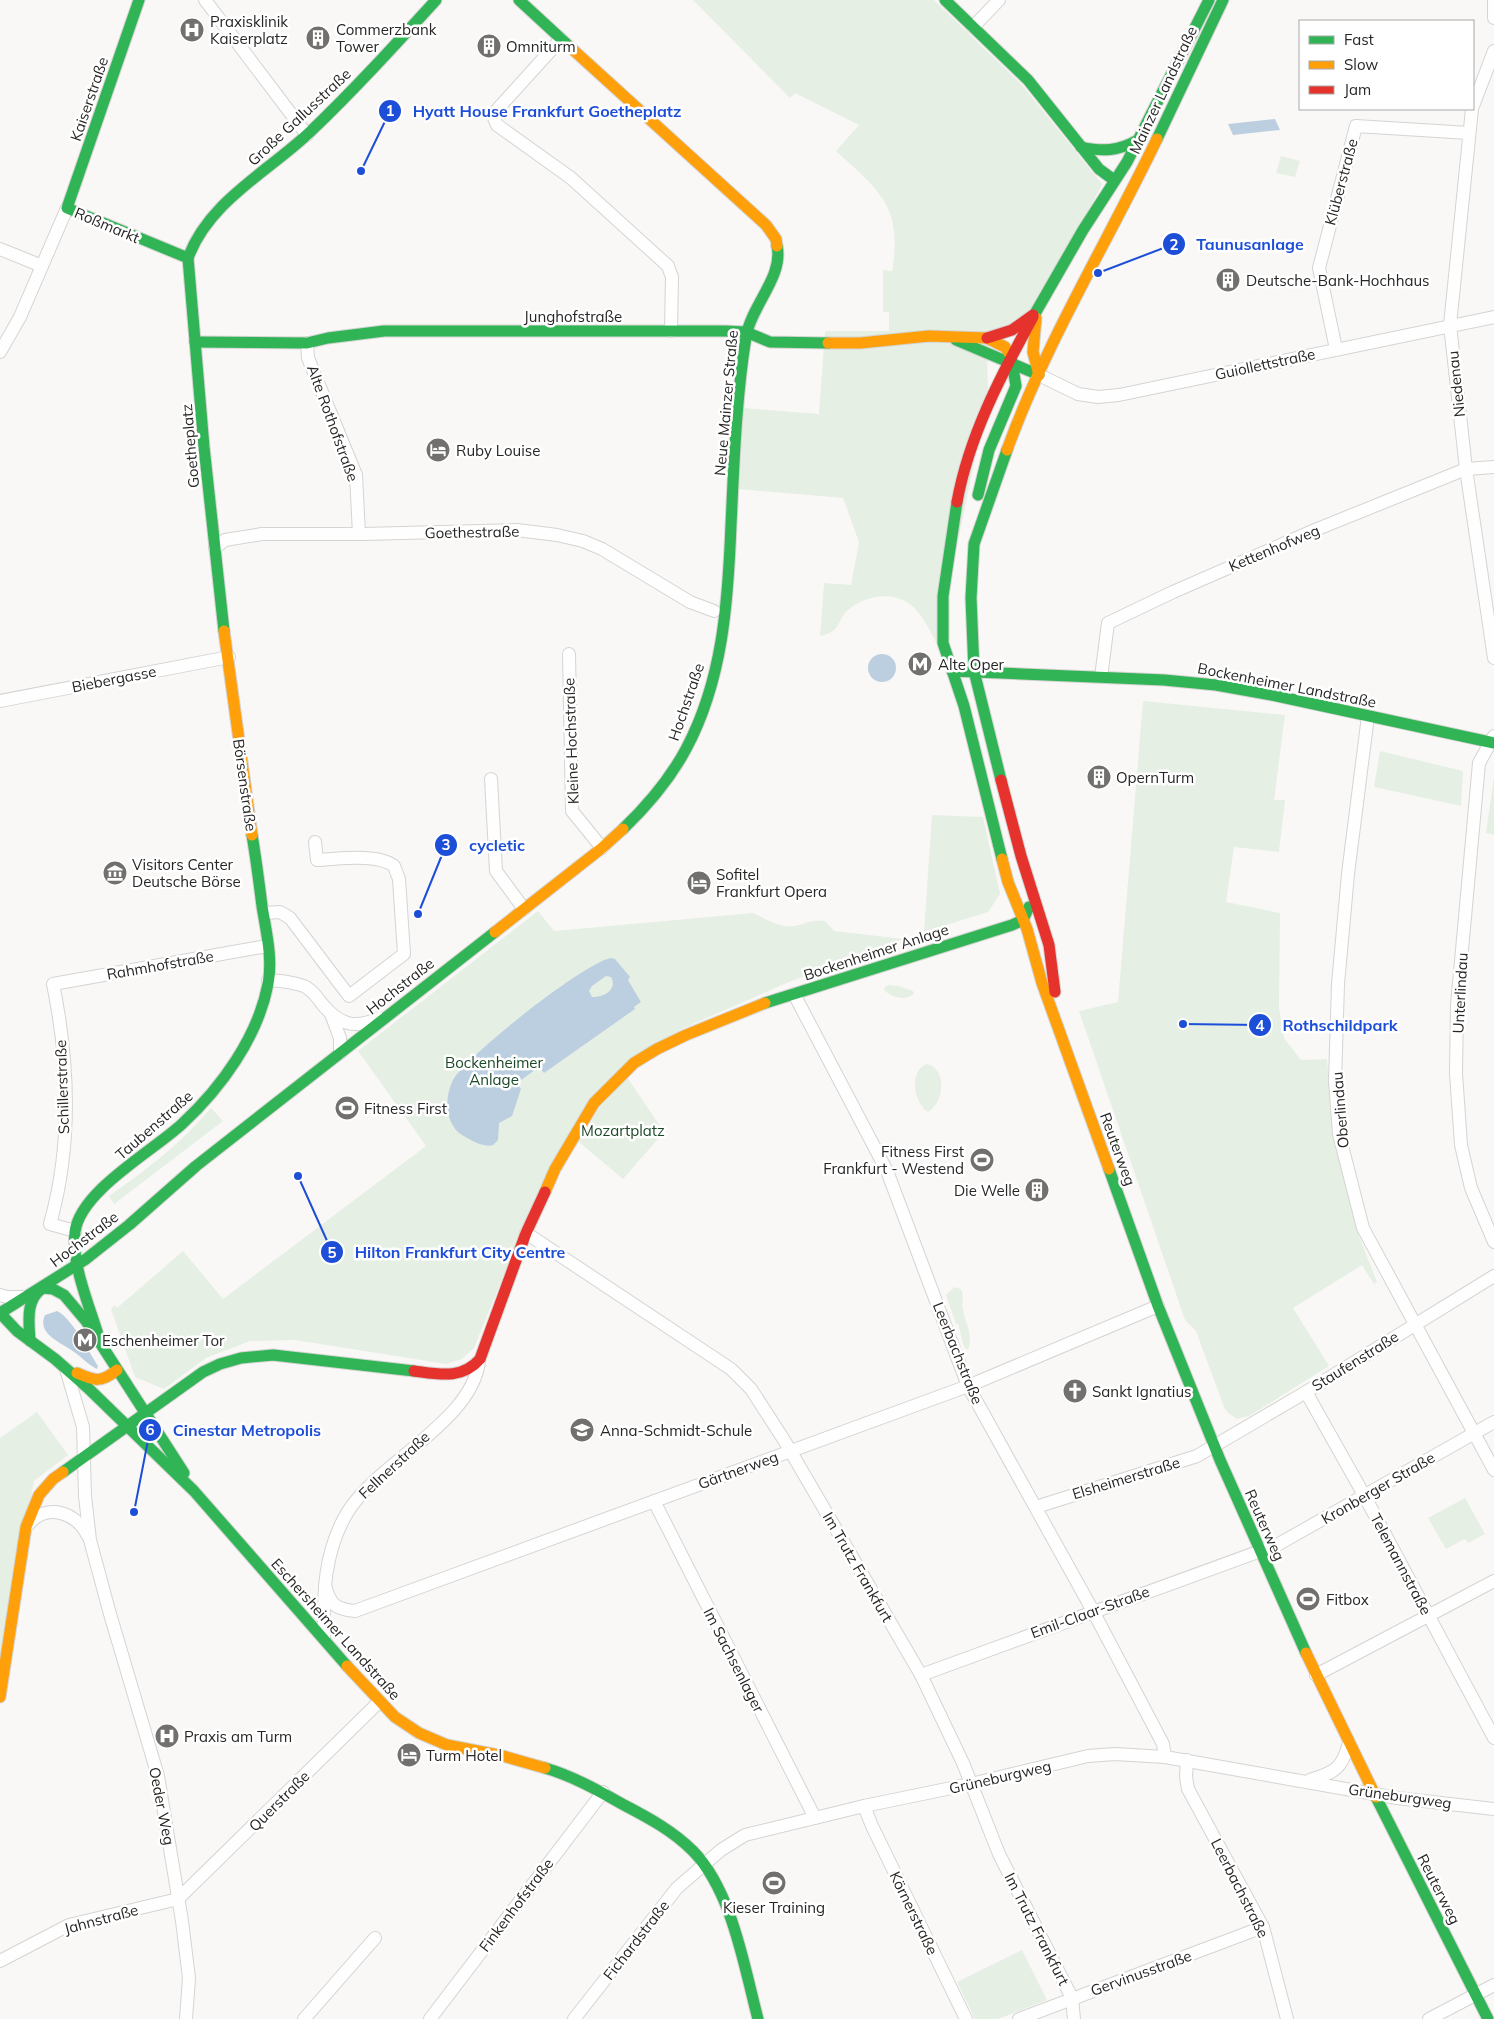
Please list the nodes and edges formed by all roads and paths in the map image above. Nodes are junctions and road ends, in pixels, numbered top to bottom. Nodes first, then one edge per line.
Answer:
1 (139, 0) edge
2 (205, 0) edge
3 (436, 0) edge
4 (519, 0) edge
5 (945, 0) edge
6 (999, 0) edge
7 (1209, 0) edge
8 (1223, 0) edge
9 (1493, 1) edge
10 (1494, 18) edge
11 (973, 27) junction
12 (561, 39) junction
13 (1494, 51) edge
14 (1474, 102) edge
15 (1472, 110) edge
16 (1469, 133) junction
17 (308, 135) junction
18 (1138, 140) junction
19 (1081, 147) junction
20 (1142, 170) junction
21 (1114, 180) junction
22 (67, 208) junction
23 (1111, 228) junction
24 (0, 249) edge
25 (188, 258) junction
26 (42, 266) junction
27 (1037, 311) junction
28 (1494, 317) edge
29 (1450, 326) junction
30 (671, 331) junction
31 (746, 332) junction
32 (949, 336) junction
33 (987, 338) junction
34 (195, 342) junction
35 (307, 343) junction
36 (1336, 349) junction
37 (976, 350) junction
38 (0, 352) edge
39 (1048, 353) junction
40 (1034, 360) junction
41 (1012, 361) junction
42 (1039, 375) junction
43 (996, 387) junction
44 (1494, 467) edge
45 (1466, 468) junction
46 (977, 532) junction
47 (360, 534) junction
48 (215, 548) junction
49 (714, 611) dead end
50 (569, 654) dead end
51 (229, 657) junction
52 (718, 658) joint
53 (1494, 658) edge
54 (952, 671) junction
55 (974, 671) junction
56 (1100, 677) junction
57 (0, 701) edge
58 (1368, 716) junction
59 (1493, 740) edge
60 (491, 779) dead end
61 (315, 842) dead end
62 (602, 848) junction
63 (1033, 900) junction
64 (524, 909) junction
65 (264, 913) junction
66 (1023, 920) junction
67 (268, 946) junction
68 (268, 980) junction
69 (53, 984) joint
70 (794, 994) junction
71 (331, 1014) junction
72 (389, 1014) junction
73 (1058, 1024) junction
74 (340, 1053) junction
75 (75, 1231) junction
76 (526, 1233) junction
77 (1494, 1242) edge
78 (79, 1264) junction
79 (1494, 1276) edge
80 (34, 1293) junction
81 (0, 1295) edge
82 (1158, 1306) junction
83 (0, 1313) edge
84 (1414, 1324) junction
85 (99, 1338) junction
86 (30, 1341) junction
87 (479, 1361) junction
88 (66, 1369) junction
89 (117, 1370) junction
90 (968, 1386) junction
91 (1306, 1392) junction
92 (145, 1412) junction
93 (1494, 1422) edge
94 (128, 1425) junction
95 (1473, 1433) junction
96 (1214, 1445) junction
97 (790, 1451) junction
98 (84, 1456) junction
99 (1494, 1470) edge
100 (194, 1490) junction
101 (1364, 1495) junction
102 (654, 1501) junction
103 (1036, 1507) junction
104 (26, 1527) junction
105 (90, 1540) junction
106 (1260, 1552) junction
107 (1494, 1581) edge
108 (325, 1586) junction
109 (1093, 1611) junction
110 (1428, 1616) junction
111 (324, 1638) junction
112 (921, 1675) junction
113 (1316, 1675) junction
114 (0, 1697) edge
115 (379, 1702) junction
116 (1494, 1738) edge
117 (1349, 1742) junction
118 (1165, 1757) junction
119 (1188, 1760) junction
120 (1307, 1781) junction
121 (971, 1784) junction
122 (603, 1792) junction
123 (1374, 1793) junction
124 (864, 1806) junction
125 (1494, 1809) edge
126 (815, 1818) junction
127 (704, 1865) junction
128 (178, 1899) junction
129 (1263, 1927) junction
130 (375, 1938) dead end
131 (0, 1960) edge
132 (1494, 1985) edge
133 (1476, 1995) junction
134 (1072, 1998) junction
135 (186, 2019) edge
136 (304, 2019) edge
137 (430, 2019) edge
138 (574, 2019) edge
139 (758, 2019) edge
140 (966, 2019) edge
141 (1019, 2019) edge
142 (1074, 2019) edge
143 (1287, 2019) edge
144 (1429, 2019) edge
145 (1488, 2019) edge

1 - 22 main road, Kaiserstraße
2 - 17 street
3 - 17 main road, Große Gallusstraße
4 - 12 main road, Neue Mainzer Straße
5 - 11 main road
6 - 11 street
7 - 18 main road, Mainzer Landstraße
8 - 20 main road, Mainzer Landstraße
9 - 10 street
11 - 19 main road
12 - 30 street
12 - 31 main road, Neue Mainzer Straße
13 - 14 street, Niedenau
15 - 16 street, Niedenau
16 - 29 street, Niedenau
16 - 36 street, Klüberstraße
17 - 25 main road, Große Gallusstraße
18 - 19 main road
18 - 21 main road, Mainzer Landstraße
19 - 21 main road
20 - 21 main road
20 - 23 main road, Mainzer Landstraße
21 - 23 main road
21 - 27 main road, Mainzer Landstraße
22 - 25 main road, Roßmarkt
22 - 26 street, Roßmarkt
23 - 39 main road, Mainzer Landstraße
24 - 26 street
25 - 34 main road
26 - 38 street, Roßmarkt
27 - 33 main road
27 - 40 main road
27 - 41 main road, Mainzer Landstraße
28 - 29 street, Guiollettstraße
29 - 36 street, Guiollettstraße
29 - 45 street, Niedenau
30 - 31 main road, Junghofstraße
30 - 35 main road, Junghofstraße
31 - 32 main road, Junghofstraße
31 - 52 main road, Neue Mainzer Straße
32 - 33 main road, Junghofstraße
32 - 37 main road, Junghofstraße
33 - 41 main road, Junghofstraße
34 - 35 main road, Junghofstraße
34 - 48 main road, Goetheplatz
35 - 47 street, Alte Rothofstraße
36 - 42 street, Guiollettstraße
37 - 41 main road, Junghofstraße
37 - 43 main road
39 - 40 main road
39 - 42 main road, Mainzer Landstraße
40 - 41 main road
40 - 42 main road
41 - 42 main road
41 - 43 main road, Mainzer Landstraße
41 - 46 main road
42 - 46 main road, Mainzer Landstraße
43 - 54 main road, Mainzer Landstraße
44 - 45 street, Kettenhofweg
45 - 53 street, Niedenau
45 - 56 street, Kettenhofweg
46 - 55 main road
47 - 48 street, Goethestraße
47 - 49 street, Goethestraße
48 - 51 main road, Goetheplatz
50 - 62 street, Kleine Hochstraße
51 - 57 street, Biebergasse
51 - 65 main road, Börsenstraße
52 - 62 main road, Hochstraße
54 - 55 main road, Bockenheimer Landstraße
54 - 66 main road, Mainzer Landstraße
55 - 56 main road, Bockenheimer Landstraße
55 - 63 main road
56 - 58 main road, Bockenheimer Landstraße
58 - 59 main road, Bockenheimer Landstraße
58 - 84 street, Oberlindau
59 - 77 street, Unterlindau
60 - 64 street
61 - 65 street
62 - 64 main road, Hochstraße
63 - 66 main road
63 - 73 main road, Reuterweg
64 - 72 main road, Hochstraße
65 - 67 main road, Börsenstraße
66 - 70 main road, Bockenheimer Anlage
66 - 73 main road, Reuterweg
67 - 68 main road, Taubenstraße
67 - 69 street, Rahmhofstraße
68 - 71 street
68 - 75 main road, Taubenstraße
69 - 75 street, Schillerstraße
70 - 76 main road, Bockenheimer Anlage
70 - 90 street, Leerbachstraße
71 - 72 street
71 - 74 street
72 - 74 main road, Hochstraße
73 - 82 main road, Reuterweg
74 - 78 main road, Hochstraße
75 - 78 main road, Taubenstraße
76 - 87 main road, Bockenheimer Anlage
76 - 97 street, Im Trutz Frankfurt
78 - 80 main road, Hochstraße
78 - 85 main road
79 - 84 street, Staufenstraße
80 - 81 street
80 - 83 main road, Hochstraße
80 - 85 main road
80 - 86 main road
82 - 90 street, Gärtnerweg
82 - 96 main road, Reuterweg
83 - 86 main road
84 - 91 street, Staufenstraße
84 - 95 street, Oberlindau
85 - 89 main road
86 - 88 main road
87 - 92 main road
87 - 108 street, Fellnerstraße
88 - 89 main road
88 - 94 main road
88 - 98 street
89 - 92 main road
90 - 97 street, Gärtnerweg
90 - 103 street, Leerbachstraße
91 - 96 street, Staufenstraße
91 - 101 street, Telemannstraße
92 - 94 main road
92 - 100 main road, Eschersheimer Landstraße
93 - 95 street, Kronberger Straße
94 - 98 main road
94 - 100 main road, Eschersheimer Landstraße
95 - 99 street, Oberlindau
95 - 101 street, Kronberger Straße
96 - 103 street, Elsheimerstraße
96 - 106 main road, Reuterweg
97 - 102 street, Gärtnerweg
97 - 112 street, Im Trutz Frankfurt
98 - 104 main road
98 - 105 street, Oeder Weg
100 - 111 main road, Eschersheimer Landstraße
101 - 106 street, Kronberger Straße
101 - 110 street, Telemannstraße
102 - 108 street, Gärtnerweg
102 - 126 street, Im Sachsenlager
103 - 109 street, Leerbachstraße
104 - 105 street, Oeder Weg
104 - 114 main road
105 - 128 street, Oeder Weg
106 - 109 street, Emil-Claar-Straße
106 - 113 main road, Reuterweg
107 - 110 street
108 - 111 street, Fellnerstraße
109 - 112 street, Emil-Claar-Straße
109 - 118 street, Leerbachstraße
110 - 113 street
110 - 116 street, Telemannstraße
111 - 115 main road, Eschersheimer Landstraße
112 - 121 street, Im Trutz Frankfurt
113 - 117 main road, Reuterweg
115 - 122 main road, Eschersheimer Landstraße
115 - 128 street, Querstraße
117 - 120 street, Grüneburgweg
117 - 123 main road, Reuterweg
118 - 119 street, Grüneburgweg
118 - 121 street, Grüneburgweg
119 - 120 street, Grüneburgweg
119 - 129 street, Leerbachstraße
120 - 123 street, Grüneburgweg
121 - 124 street, Grüneburgweg
121 - 134 street, Im Trutz Frankfurt
122 - 127 main road, Eschersheimer Landstraße
122 - 137 street, Finkenhofstraße
123 - 125 street, Grüneburgweg
123 - 133 main road, Reuterweg
124 - 126 street, Grüneburgweg
124 - 140 street, Körnerstraße
126 - 127 street, Grüneburgweg
127 - 138 street, Fichardstraße
127 - 139 main road, Eschersheimer Landstraße
128 - 131 street, Jahnstraße
128 - 135 street, Oeder Weg
129 - 134 street, Gervinusstraße
129 - 143 street, Leerbachstraße
130 - 136 street
132 - 133 street
133 - 144 street
133 - 145 main road, Reuterweg
134 - 141 street, Gervinusstraße
134 - 142 street

